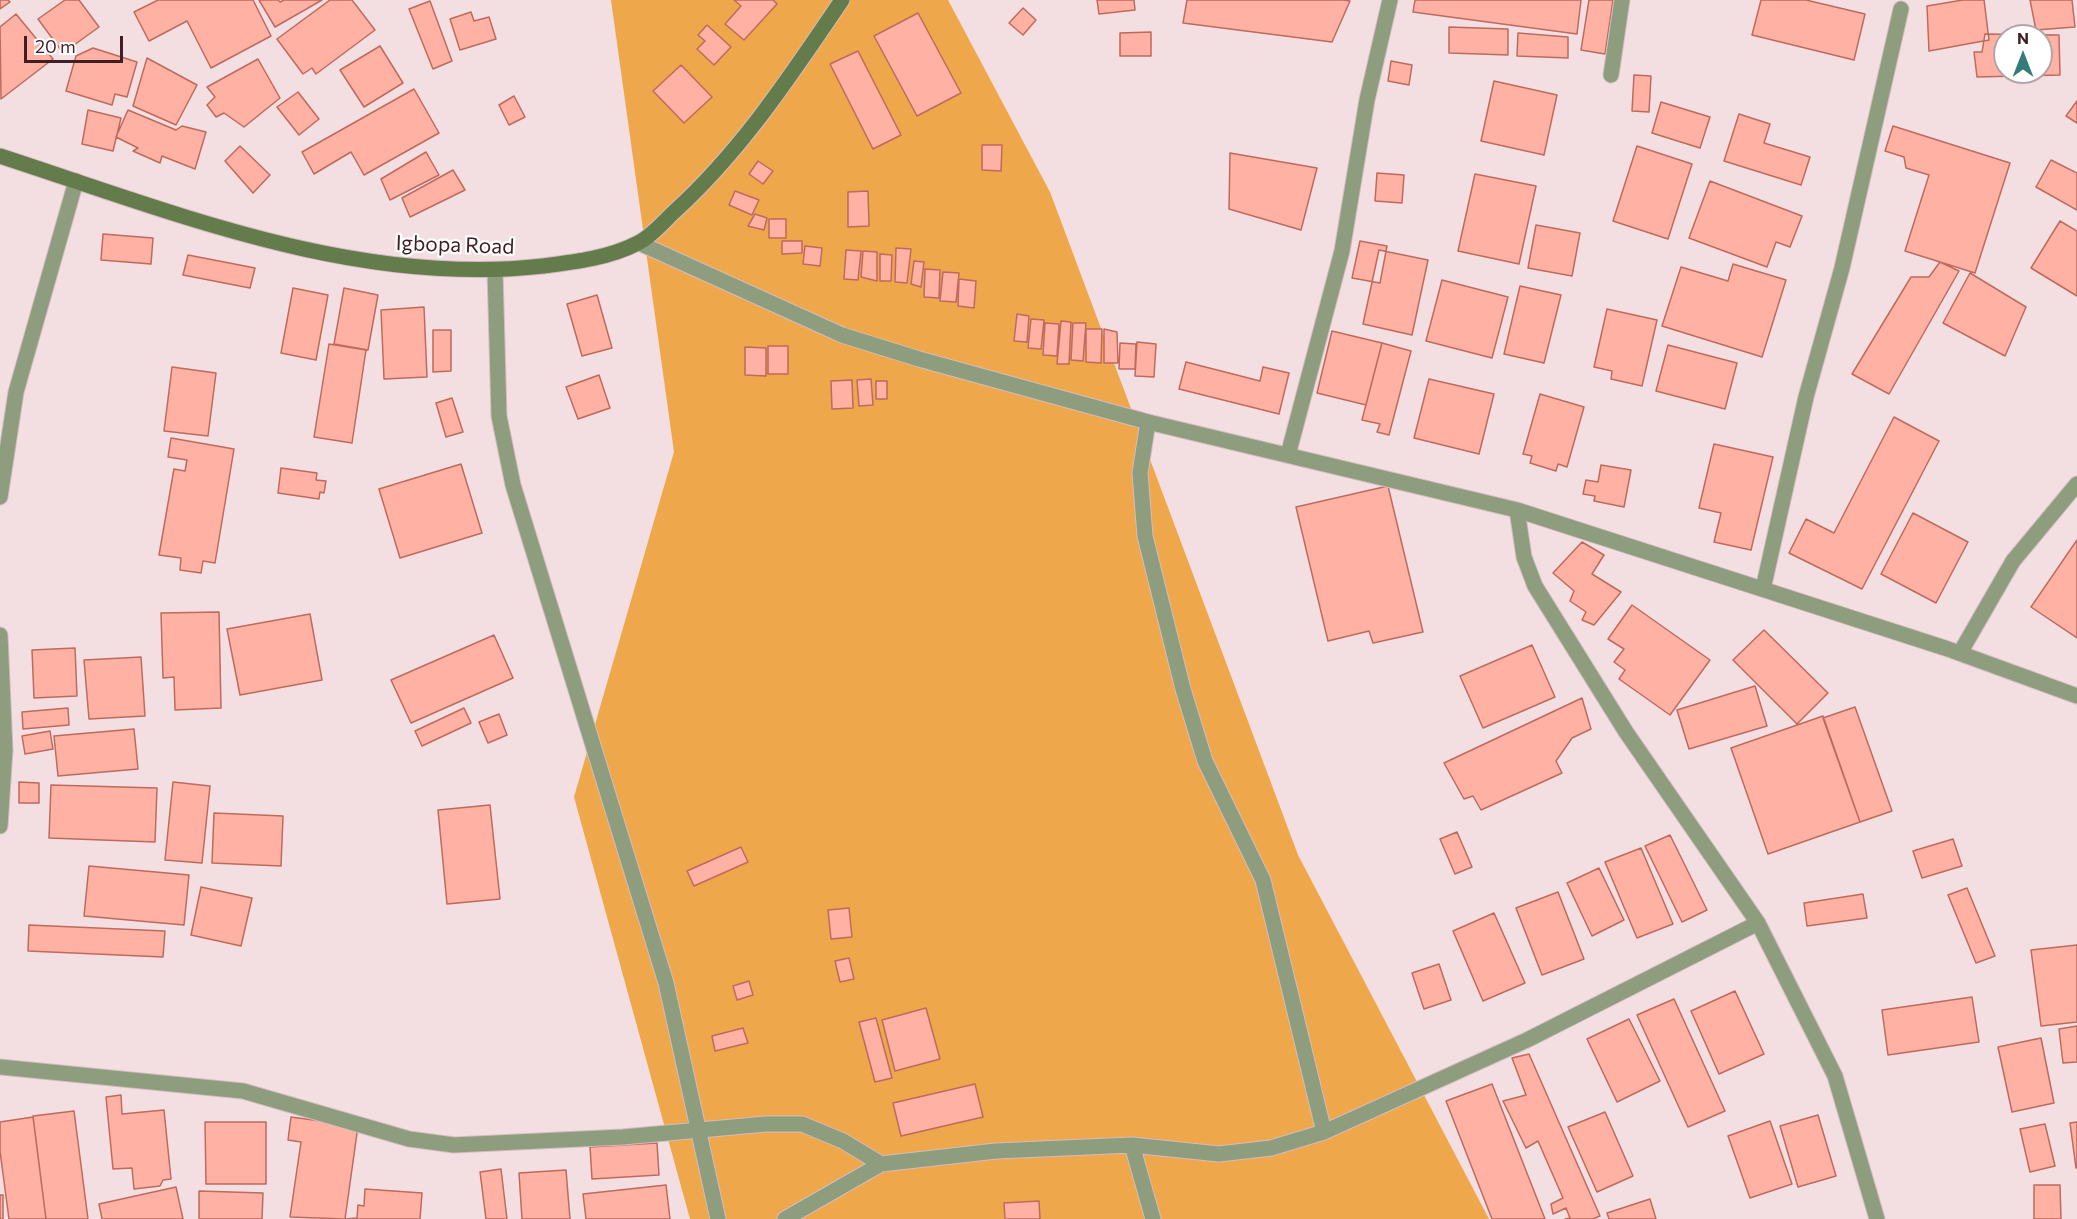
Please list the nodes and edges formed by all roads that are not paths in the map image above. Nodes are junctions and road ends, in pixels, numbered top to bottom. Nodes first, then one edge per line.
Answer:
1 (842, 0) edge
2 (1390, 0) edge
3 (1622, 0) edge
4 (1901, 9) dead end
5 (1611, 75) dead end
6 (0, 156) edge
7 (76, 181) junction
8 (639, 243) junction
9 (495, 272) junction
10 (1148, 422) junction
11 (1288, 455) junction
12 (2077, 484) edge
13 (0, 496) edge
14 (1517, 510) junction
15 (1763, 590) junction
16 (0, 635) edge
17 (1960, 653) junction
18 (2077, 696) edge
19 (0, 826) edge
20 (1758, 923) junction
21 (0, 1066) edge
22 (699, 1129) junction
23 (1324, 1132) junction
24 (1132, 1145) junction
25 (881, 1164) junction
26 (718, 1219) edge
27 (785, 1219) edge
28 (1153, 1219) edge
29 (1877, 1219) edge

1 - 8 street, Igbopa Road
2 - 11 street
3 - 5 street
4 - 15 street
6 - 7 street, Igbopa Road
7 - 9 street, Igbopa Road
7 - 13 street
8 - 9 street, Igbopa Road
8 - 10 street
9 - 22 street
10 - 11 street
10 - 23 street
11 - 14 street
12 - 17 street
14 - 15 street
14 - 20 street
15 - 17 street
16 - 19 street
17 - 18 street
20 - 23 street
20 - 29 street
21 - 22 street
22 - 25 street
22 - 26 street
23 - 24 street
24 - 25 street
24 - 28 street
25 - 27 street

